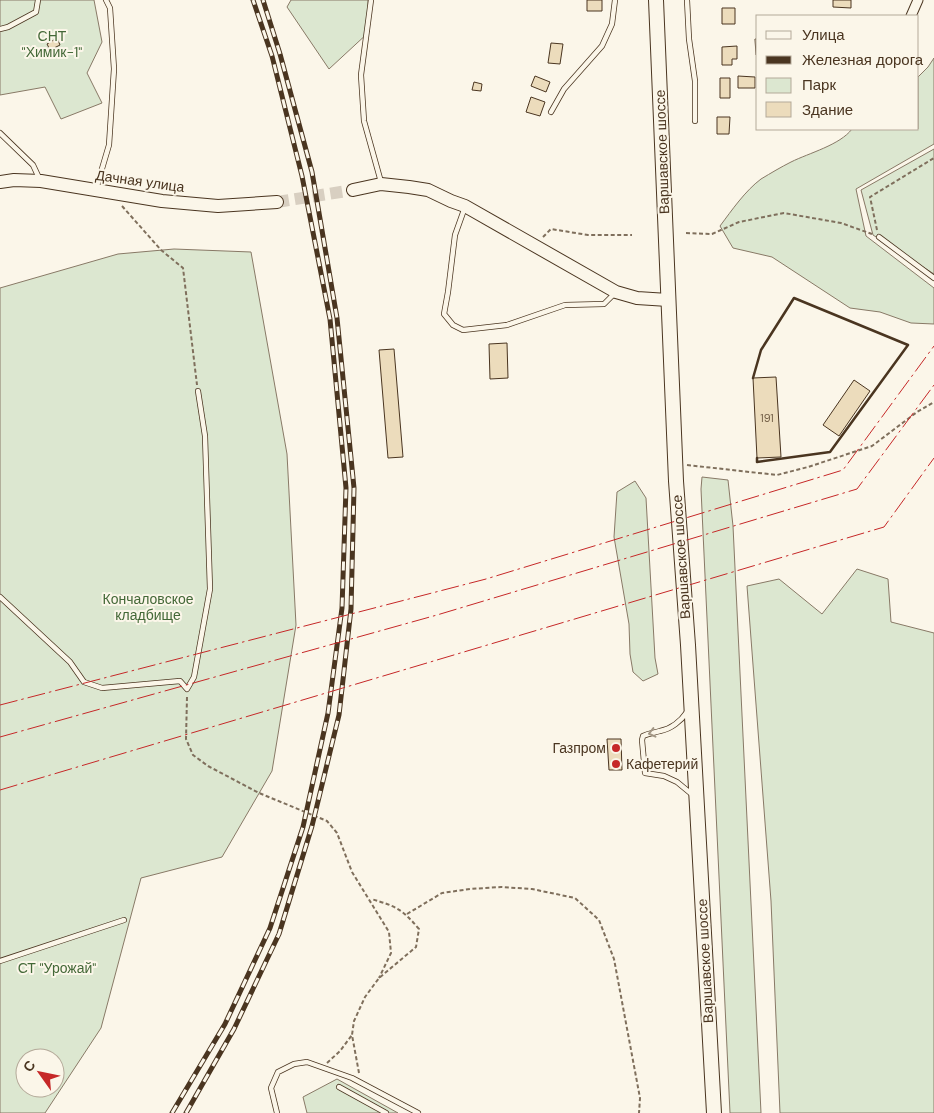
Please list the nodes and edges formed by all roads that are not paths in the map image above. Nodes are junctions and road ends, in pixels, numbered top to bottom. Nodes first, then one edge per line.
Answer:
1 (38, 0) edge
2 (106, 0) edge
3 (371, 0) edge
4 (615, 0) edge
5 (656, 0) edge
6 (687, 0) edge
7 (918, 0) edge
8 (911, 15) edge
9 (0, 29) edge
10 (552, 112) dead end
11 (695, 121) dead end
12 (0, 133) edge
13 (41, 181) junction
14 (0, 182) edge
15 (382, 184) junction
16 (95, 190) junction
17 (353, 190) tunnel mouth
18 (277, 202) tunnel mouth
19 (465, 206) junction
20 (879, 237) road end
21 (934, 278) edge
22 (616, 292) junction
23 (668, 300) junction
24 (198, 391) road end
25 (0, 597) edge
26 (691, 707) junction
27 (696, 798) junction
28 (124, 920) dead end
29 (0, 961) edge
30 (339, 1087) dead end
31 (277, 1113) edge
32 (386, 1113) edge
33 (418, 1113) edge
34 (714, 1113) edge

1 - 9 lane
2 - 16 lane
3 - 15 lane
4 - 10 lane
5 - 23 main road, Варшавское шоссе
6 - 11 lane
7 - 8 street
12 - 13 lane
13 - 14 street, Дачная улица
13 - 16 street, Дачная улица
15 - 17 street
15 - 19 street
16 - 18 street, Дачная улица
19 - 22 street
19 - 22 lane
20 - 21 lane
22 - 23 street
23 - 26 main road, Варшавское шоссе
24 - 25 lane
26 - 27 main road, Варшавское шоссе
26 -> 27 lane
27 - 34 main road, Варшавское шоссе
28 - 29 lane
30 - 32 lane
31 - 33 lane

